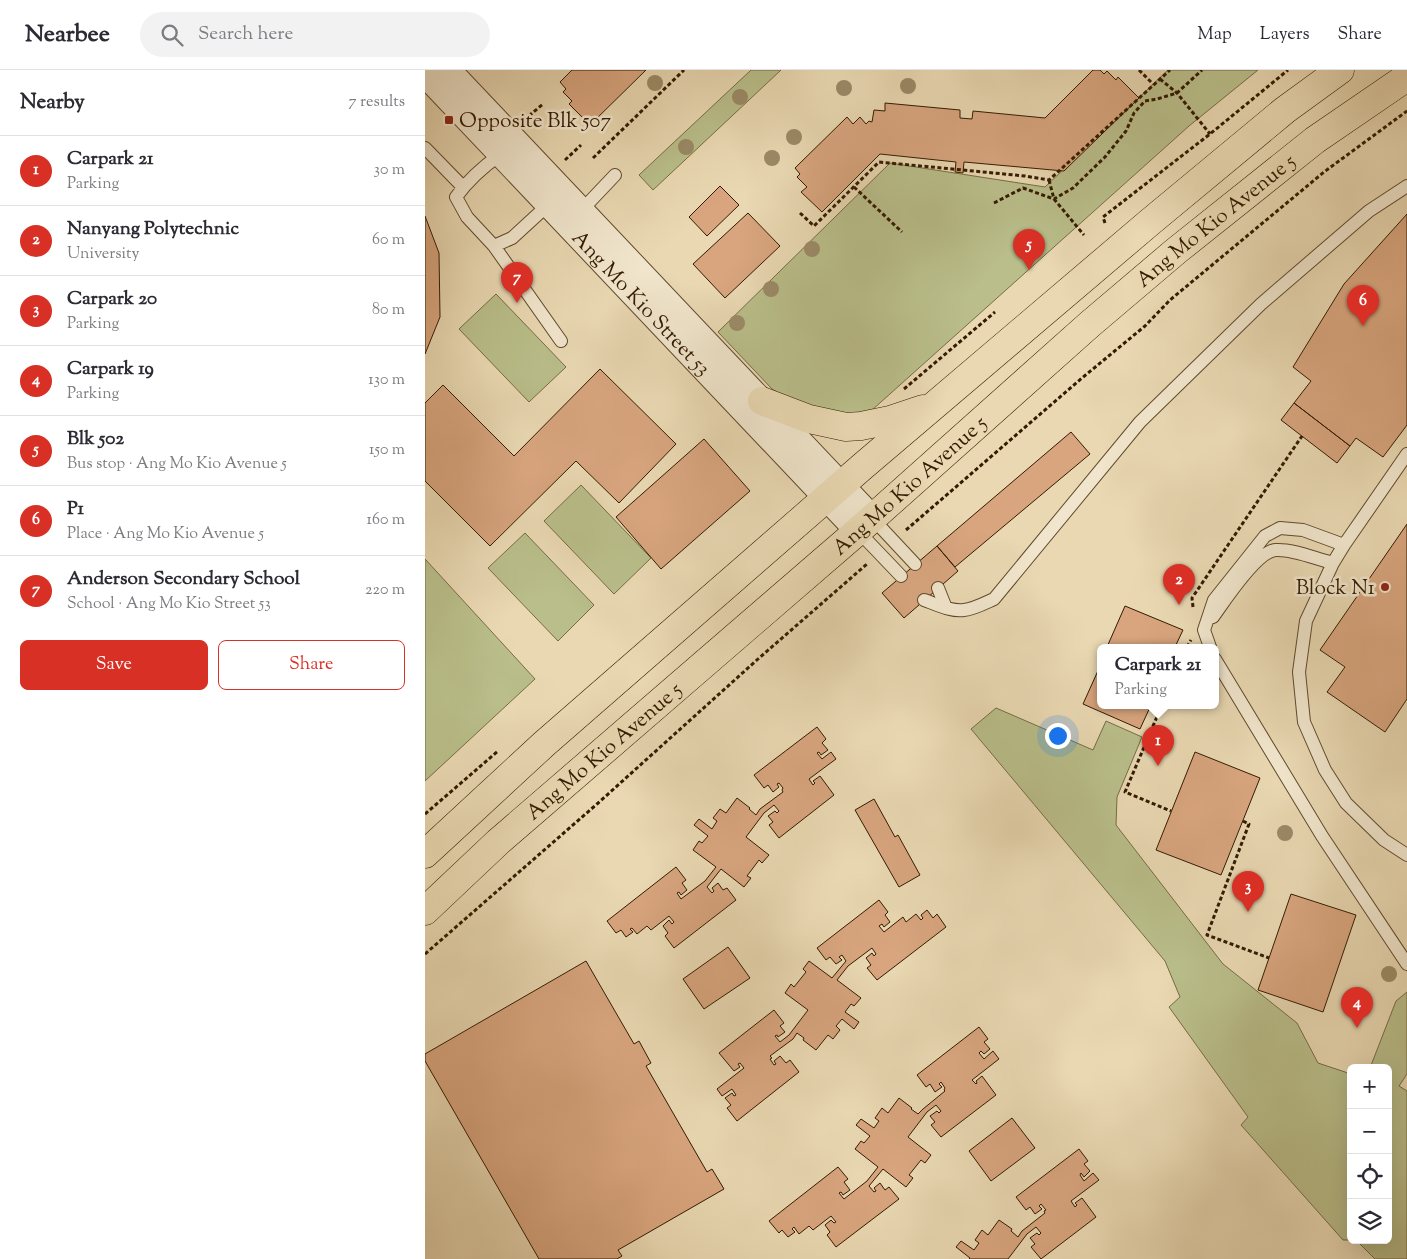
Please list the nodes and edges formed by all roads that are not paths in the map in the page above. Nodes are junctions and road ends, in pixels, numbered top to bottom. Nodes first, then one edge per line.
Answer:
1 (448, 70) edge
2 (1340, 70) edge
3 (425, 74) edge
4 (1407, 77) edge
5 (425, 148) edge
6 (501, 154) junction
7 (615, 175) dead end
8 (1407, 186) edge
9 (463, 187) junction
10 (549, 204) junction
11 (575, 218) junction
12 (494, 246) junction
13 (561, 341) dead end
14 (762, 401) junction
15 (936, 404) junction
16 (1407, 454) edge
17 (834, 491) junction
18 (865, 524) junction
19 (1344, 545) junction
20 (915, 563) dead end
21 (1333, 563) junction
22 (900, 575) dead end
23 (938, 588) dead end
24 (924, 600) dead end
25 (946, 608) junction
26 (1204, 630) junction
27 (1210, 644) edge
28 (1219, 666) edge
29 (425, 854) edge
30 (1407, 855) edge
31 (425, 911) edge
32 (1407, 964) edge

1 - 11 street, Ang Mo Kio Street 53
2 - 15 main road, Ang Mo Kio Avenue 5
3 - 6 street, Ang Mo Kio Street 53
4 - 18 main road, Ang Mo Kio Avenue 5
5 - 9 lane
6 - 9 lane
6 - 10 street, Ang Mo Kio Street 53
7 - 11 lane
8 - 25 lane
9 - 12 lane
10 - 11 street, Ang Mo Kio Street 53
10 - 12 lane
11 - 14 street, Ang Mo Kio Street 53
11 - 17 street, Ang Mo Kio Street 53
12 - 13 lane
14 - 15 main road
14 - 17 street, Ang Mo Kio Street 53
15 - 17 main road, Ang Mo Kio Avenue 5
16 - 19 lane
17 - 18 street, Ang Mo Kio Street 53
17 - 29 main road, Ang Mo Kio Avenue 5
18 - 20 lane
18 - 22 lane
18 - 31 main road, Ang Mo Kio Avenue 5
19 - 21 lane
19 - 26 lane
21 - 26 lane
21 - 30 lane
23 - 25 lane
24 - 25 lane
26 - 27 lane
28 - 32 lane

